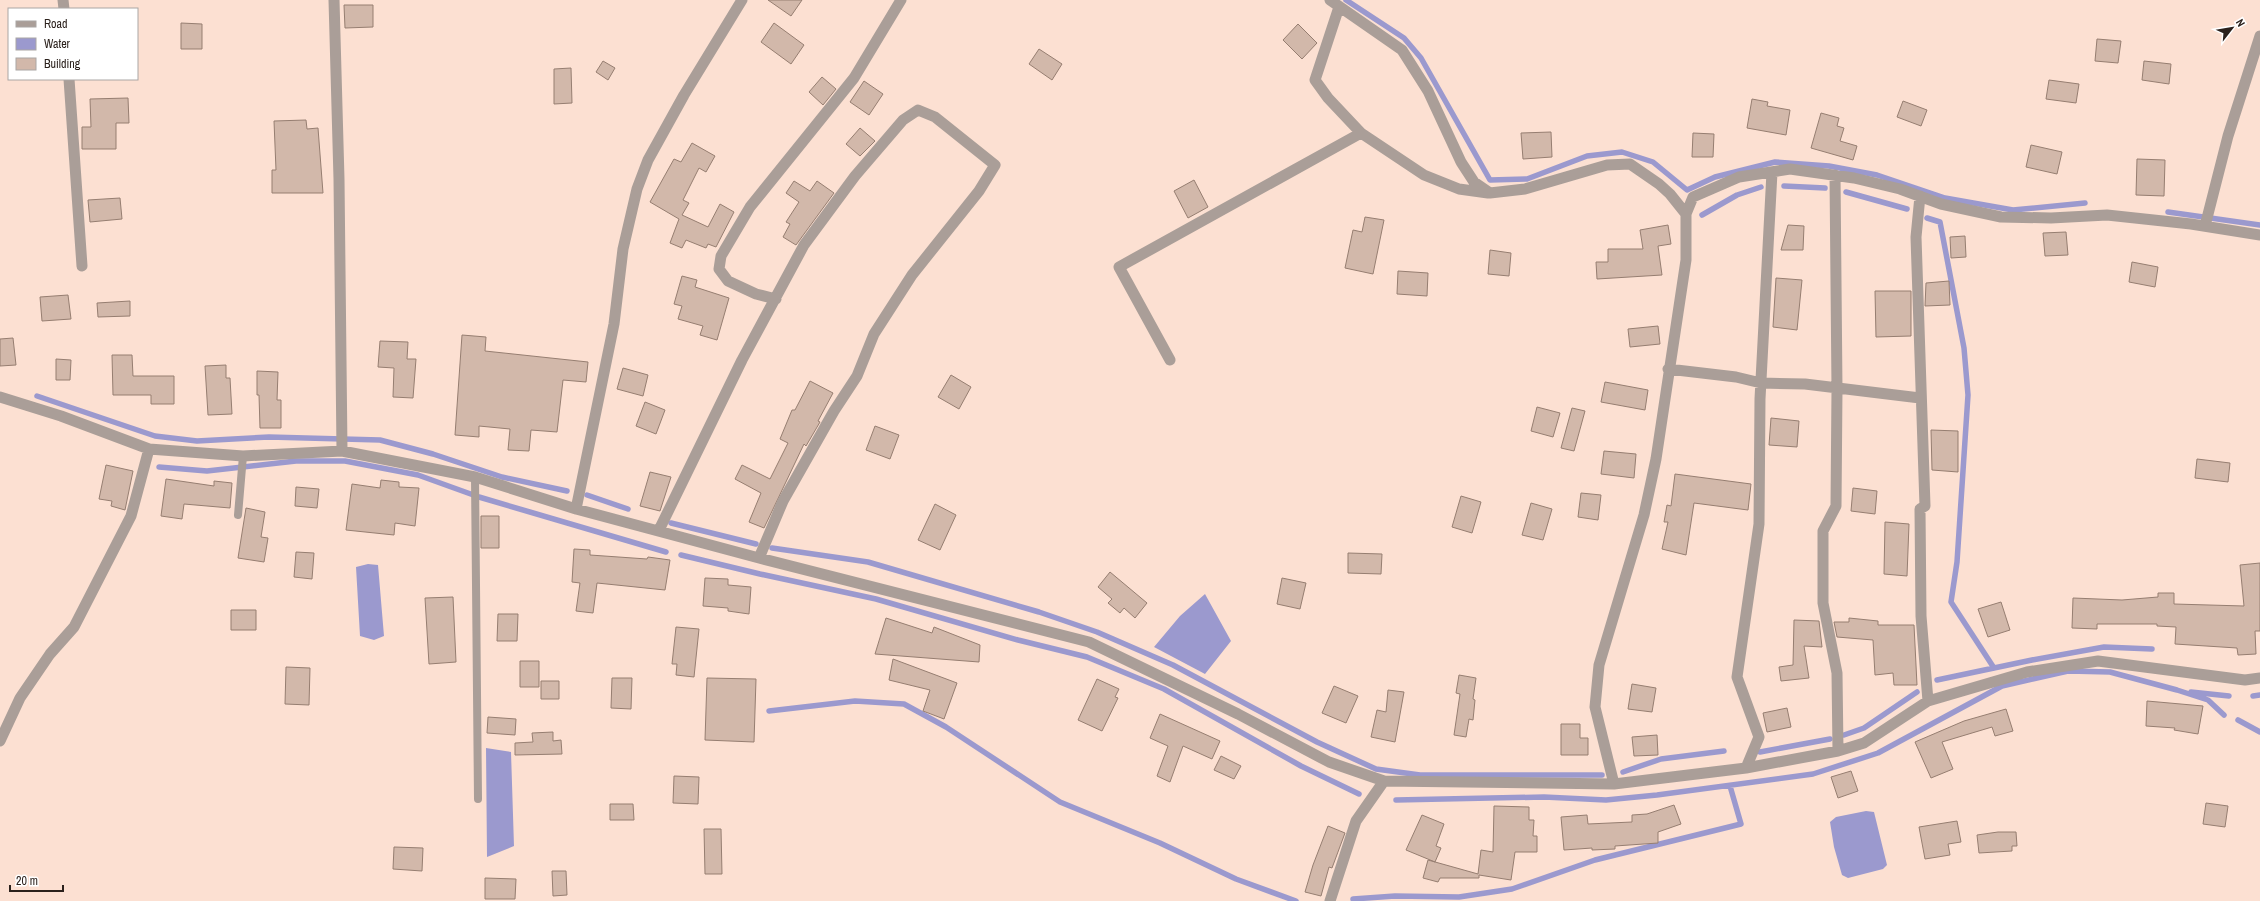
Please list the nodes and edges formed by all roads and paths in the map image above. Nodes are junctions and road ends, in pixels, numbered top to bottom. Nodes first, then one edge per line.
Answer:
1 (334, 0) edge
2 (742, 0) edge
3 (901, 0) edge
4 (1334, 4) edge
5 (2260, 36) edge
6 (69, 80) edge
7 (1361, 133) junction
8 (1772, 172) junction
9 (1835, 175) junction
10 (1490, 193) junction
11 (1920, 196) junction
12 (1686, 214) junction
13 (2205, 226) junction
14 (2260, 235) edge
15 (82, 266) dead end
16 (776, 299) junction
17 (1170, 360) dead end
18 (1668, 369) junction
19 (1761, 383) junction
20 (1837, 389) junction
21 (0, 397) edge
22 (1920, 398) junction
23 (343, 443) junction
24 (149, 449) junction
25 (243, 460) junction
26 (475, 477) junction
27 (576, 510) junction
28 (238, 515) dead end
29 (659, 530) junction
30 (759, 558) junction
31 (2260, 678) edge
32 (1928, 701) junction
33 (0, 741) edge
34 (1838, 751) junction
35 (1746, 768) junction
36 (1384, 781) junction
37 (1614, 784) junction
38 (478, 799) dead end
39 (1330, 901) edge

1 - 23 street
2 - 27 street
3 - 16 street
4 - 7 street
4 - 10 street
5 - 13 street
6 - 15 street
7 - 10 street
7 - 17 street
8 - 9 street
8 - 12 street
8 - 19 street
9 - 11 street
9 - 20 street
10 - 12 street
11 - 13 street
11 - 22 street
12 - 18 street
13 - 14 street
16 - 29 street
16 - 30 street
18 - 19 street
18 - 37 street
19 - 20 street
19 - 35 street
20 - 22 street
20 - 34 street
21 - 24 street
22 - 32 street
23 - 25 street
23 - 26 street
24 - 25 street
24 - 33 street
25 - 28 lane
26 - 27 street
26 - 38 lane
27 - 29 street
29 - 30 street
30 - 36 street
31 - 32 street
32 - 34 street
34 - 35 street
35 - 37 street
36 - 37 street
36 - 39 street

